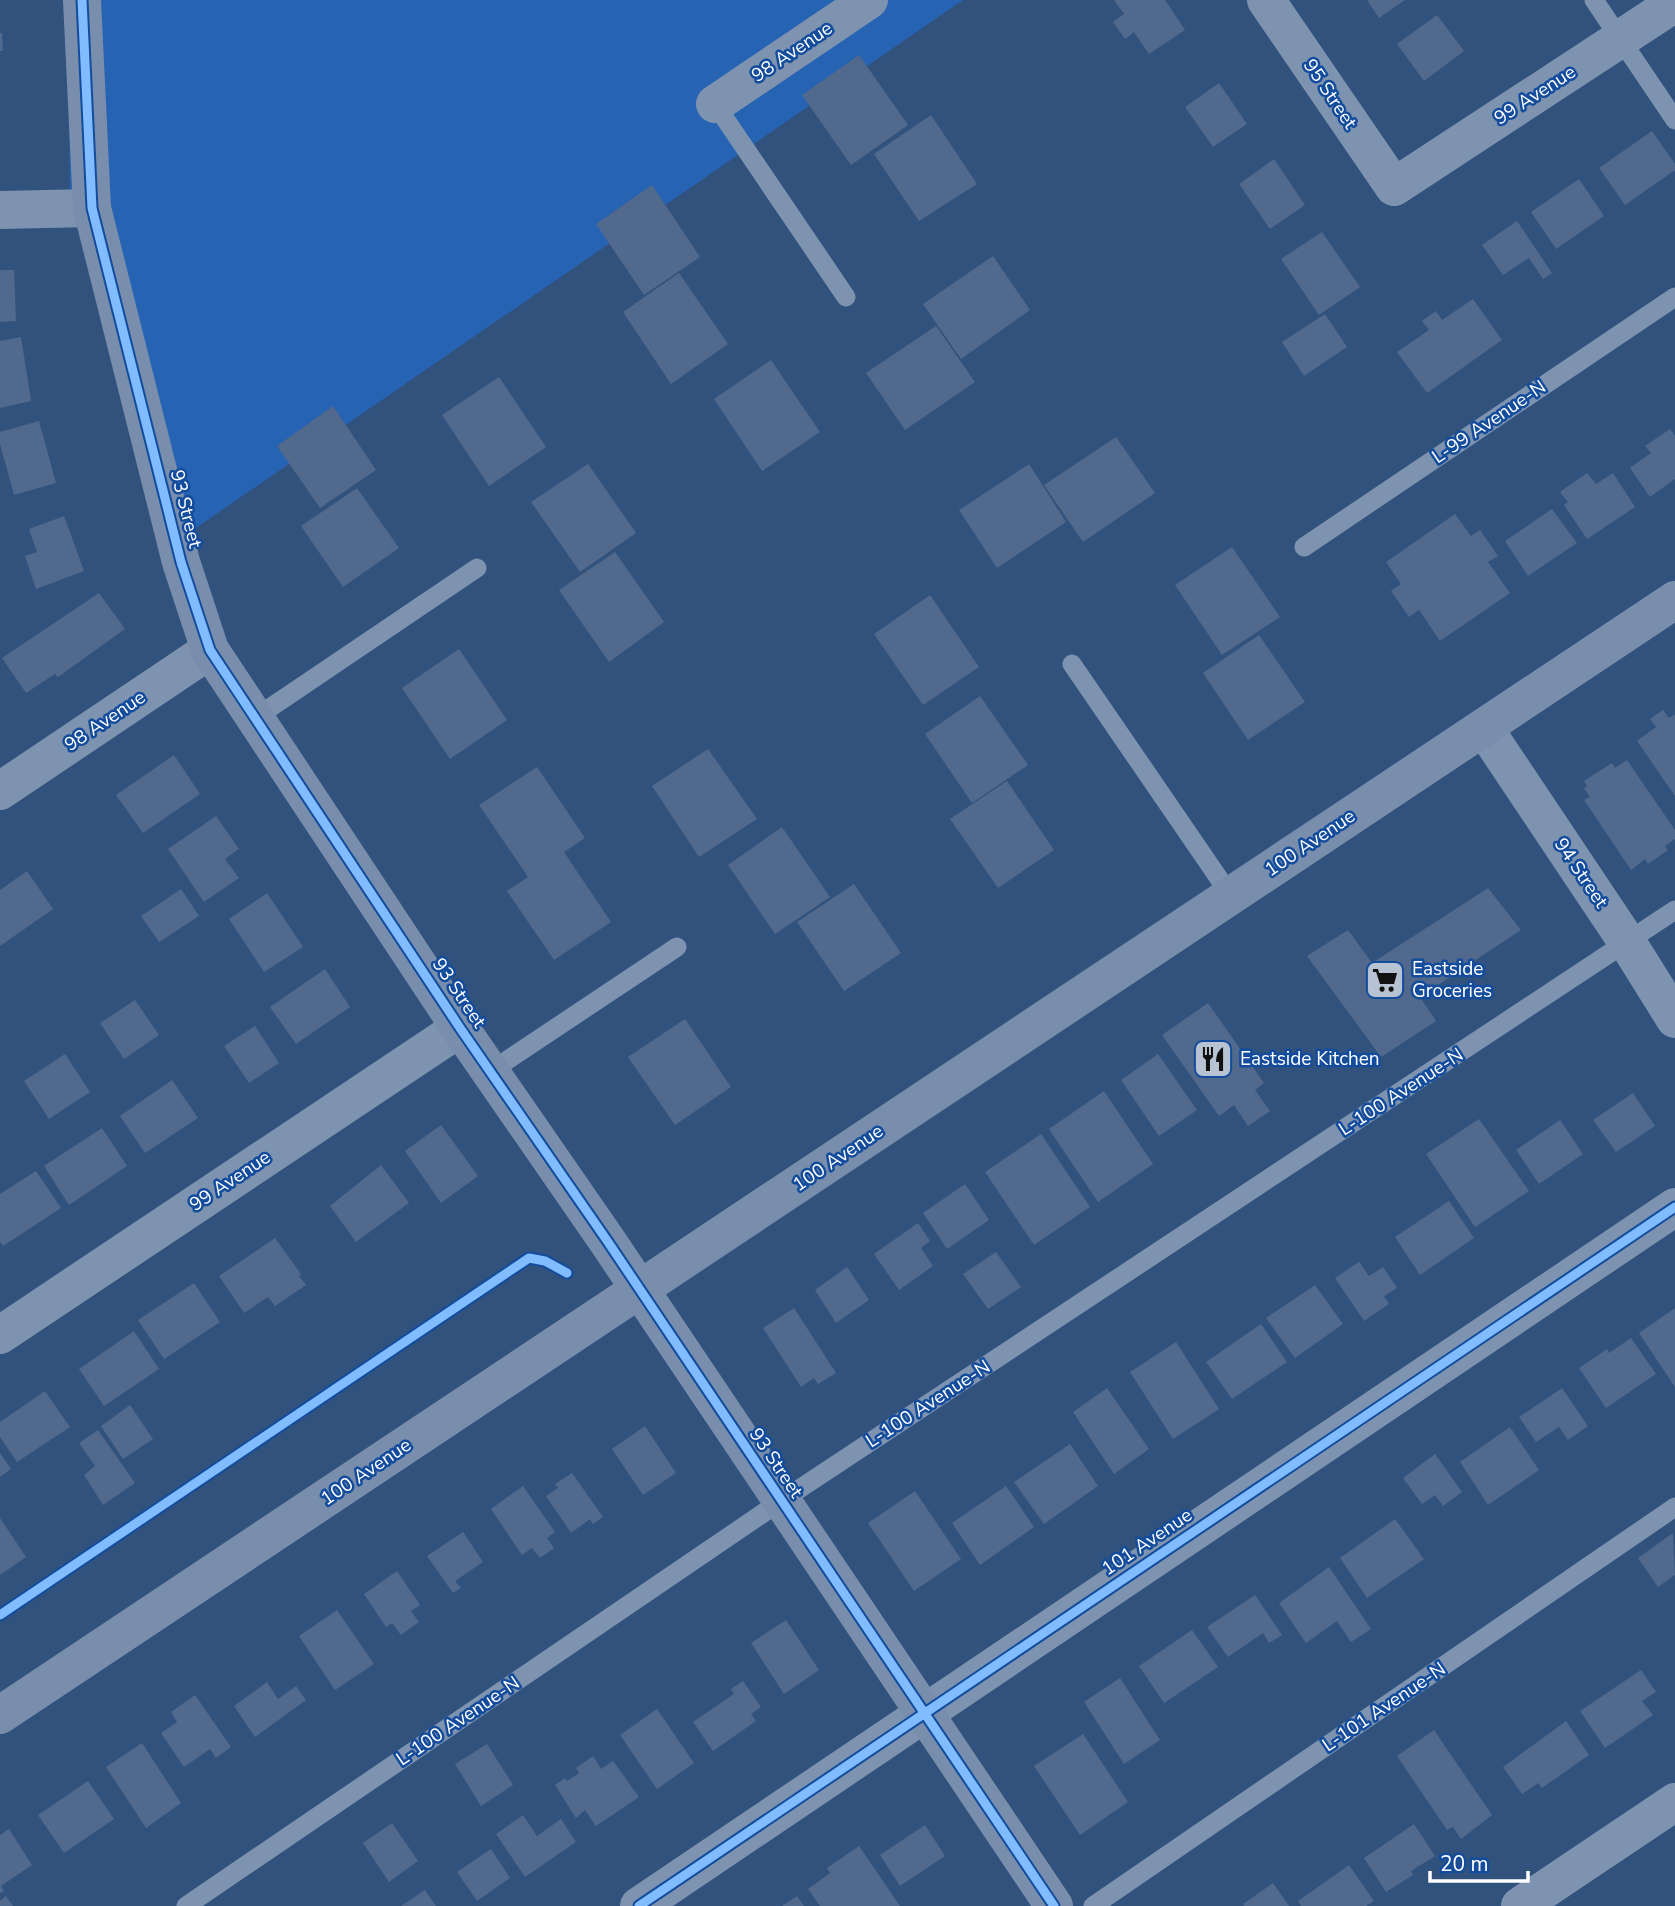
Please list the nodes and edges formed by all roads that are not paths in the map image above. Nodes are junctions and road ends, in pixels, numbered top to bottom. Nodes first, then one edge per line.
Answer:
1 (82, 0) edge
2 (869, 0) edge
3 (1266, 0) edge
4 (1594, 0) edge
5 (1675, 3) edge
6 (1621, 40) junction
7 (715, 104) joint
8 (1675, 120) edge
9 (1394, 187) joint
10 (92, 208) junction
11 (0, 210) edge
12 (846, 297) dead end
13 (1675, 297) edge
14 (1304, 547) dead end
15 (477, 568) dead end
16 (1675, 600) edge
17 (210, 650) junction
18 (1072, 664) dead end
19 (255, 718) junction
20 (1484, 728) junction
21 (0, 791) edge
22 (1231, 896) junction
23 (1675, 910) edge
24 (1627, 942) junction
25 (677, 947) dead end
26 (1675, 1019) edge
27 (460, 1028) junction
28 (491, 1071) junction
29 (1675, 1207) edge
30 (639, 1290) junction
31 (0, 1335) edge
32 (781, 1502) junction
33 (1675, 1507) edge
34 (923, 1714) junction
35 (0, 1715) edge
36 (1675, 1802) edge
37 (186, 1906) edge
38 (639, 1906) edge
39 (1054, 1906) edge
40 (1093, 1906) edge
41 (1520, 1906) edge

1 - 10 street, 93 Street
2 - 7 street, 98 Avenue
3 - 9 street, 95 Street
4 - 6 lane
5 - 6 street, 99 Avenue
6 - 8 lane
6 - 9 street, 99 Avenue
7 - 12 lane
10 - 11 street
10 - 17 street, 93 Street
13 - 14 lane, L-99 Avenue-N
15 - 19 lane
16 - 20 street, 100 Avenue
17 - 19 street, 93 Street
17 - 21 street, 98 Avenue
18 - 22 lane
19 - 27 street, 93 Street
20 - 22 street, 100 Avenue
20 - 24 street, 94 Street
22 - 30 street, 100 Avenue
23 - 24 lane, L-100 Avenue-N
24 - 26 street, 94 Street
24 - 32 lane, L-100 Avenue-N
25 - 28 lane
27 - 28 street, 93 Street
27 - 31 street, 99 Avenue
28 - 30 street, 93 Street
29 - 34 street, 101 Avenue
30 - 32 street, 93 Street
30 - 35 street, 100 Avenue
32 - 34 street, 93 Street
32 - 37 lane, L-100 Avenue-N
33 - 40 lane, L-101 Avenue-N
34 - 38 street, 101 Avenue
34 - 39 street, 93 Street
36 - 41 street

